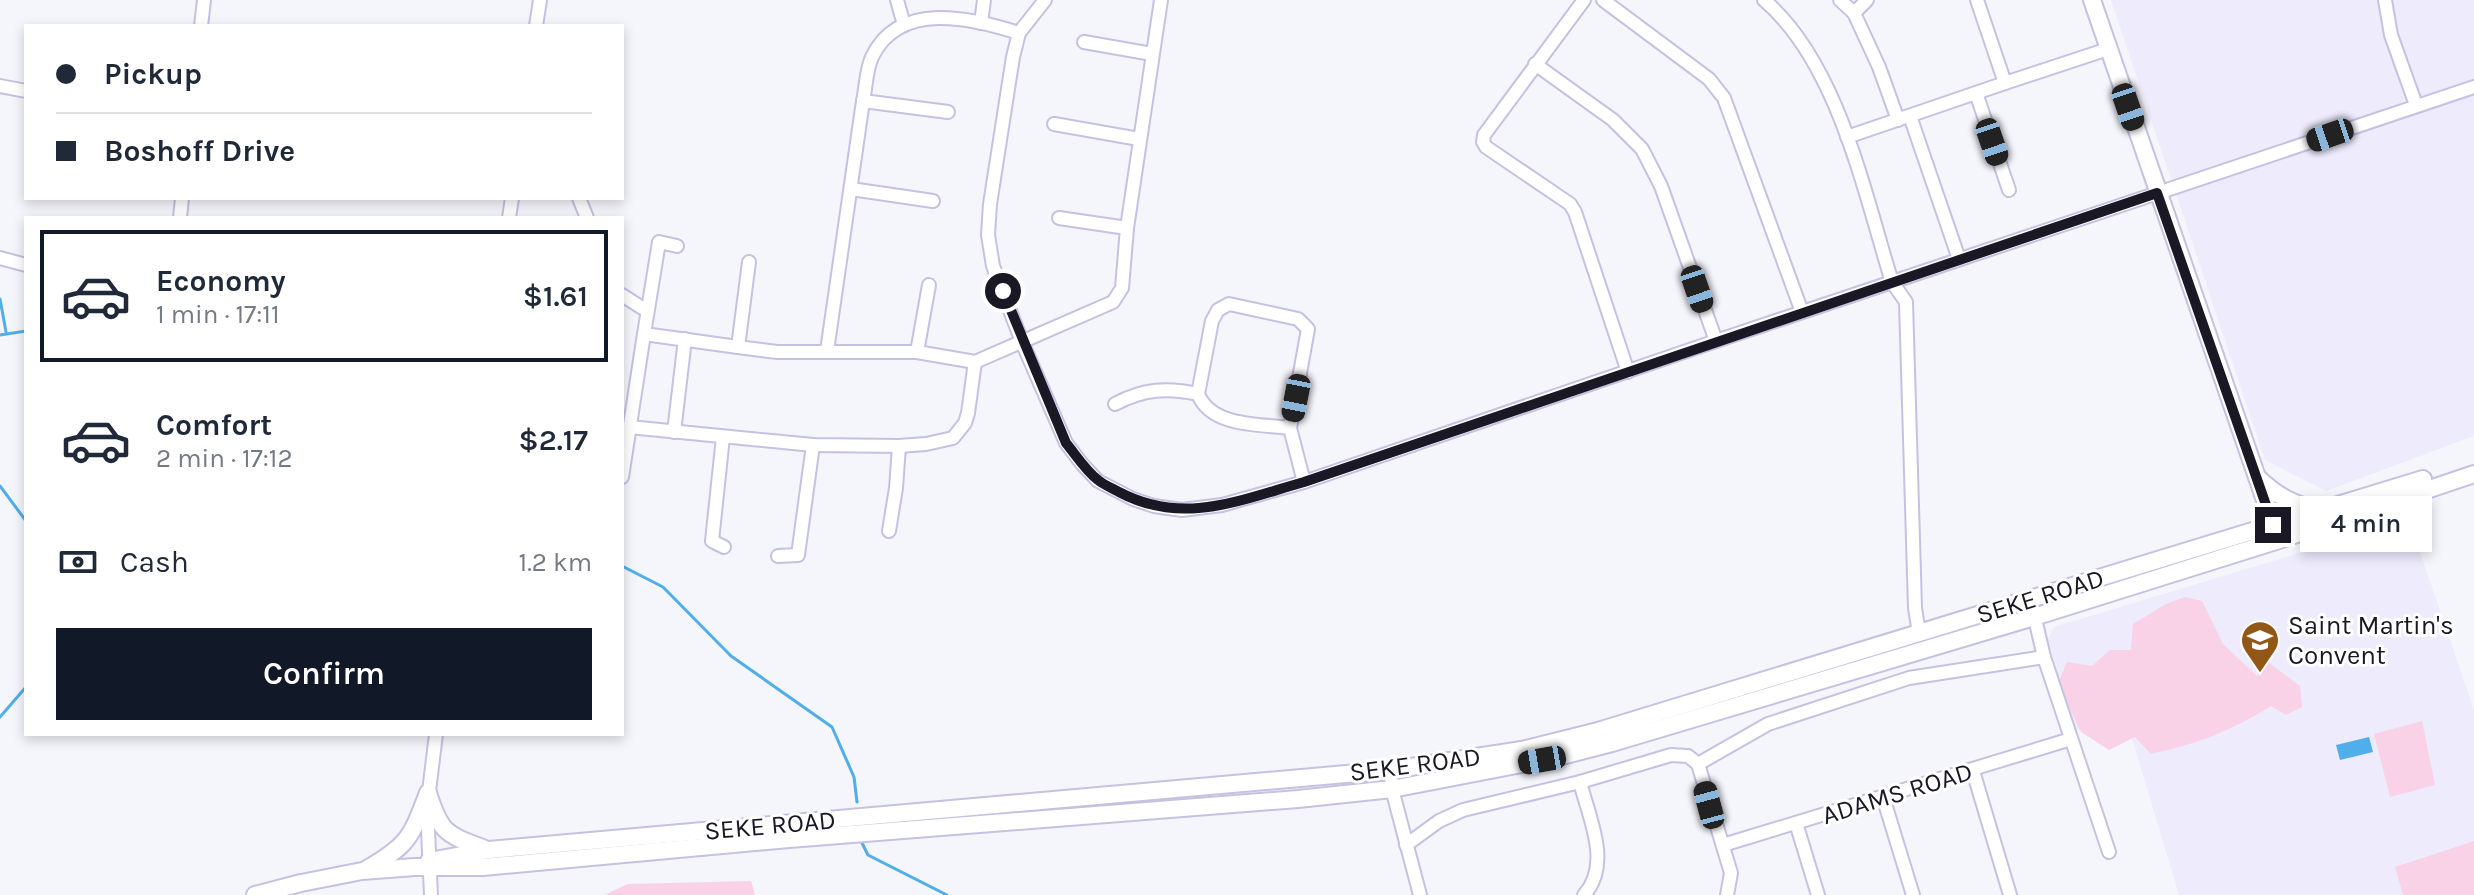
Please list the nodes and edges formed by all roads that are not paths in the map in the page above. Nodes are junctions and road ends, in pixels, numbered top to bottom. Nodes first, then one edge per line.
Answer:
1 (204, 0) edge
2 (540, 0) edge
3 (897, 0) edge
4 (984, 0) edge
5 (1045, 0) edge
6 (1161, 0) edge
7 (1584, 0) edge
8 (1603, 0) edge
9 (1764, 0) edge
10 (1840, 0) edge
11 (1867, 0) edge
12 (1977, 0) edge
13 (2092, 0) edge
14 (2385, 0) edge
15 (1854, 13) junction
16 (981, 23) junction
17 (201, 24) edge
18 (536, 24) edge
19 (904, 25) junction
20 (1019, 33) junction
21 (1084, 42) dead end
22 (2108, 49) junction
23 (1152, 54) junction
24 (1535, 64) junction
25 (2005, 83) junction
26 (0, 86) edge
27 (2474, 87) edge
28 (24, 91) edge
29 (1976, 93) junction
30 (863, 101) junction
31 (2416, 105) junction
32 (948, 112) dead end
33 (1904, 118) junction
34 (1054, 124) dead end
35 (1847, 137) junction
36 (1139, 139) junction
37 (851, 189) junction
38 (2009, 190) dead end
39 (2157, 193) junction
40 (933, 201) dead end
41 (1059, 218) dead end
42 (1127, 228) junction
43 (677, 246) dead end
44 (0, 258) edge
45 (1959, 259) junction
46 (749, 262) dead end
47 (24, 264) edge
48 (1892, 282) junction
49 (929, 285) dead end
50 (624, 296) edge
51 (647, 311) junction
52 (1802, 312) junction
53 (644, 334) junction
54 (685, 339) junction
55 (1716, 341) junction
56 (1022, 342) junction
57 (738, 347) junction
58 (827, 351) junction
59 (917, 352) junction
60 (975, 362) junction
61 (1628, 372) junction
62 (1198, 394) junction
63 (1115, 404) dead end
64 (629, 427) junction
65 (1290, 428) junction
66 (674, 432) junction
67 (723, 437) junction
68 (813, 445) junction
69 (899, 446) junction
70 (2474, 462) edge
71 (624, 463) edge
72 (2254, 474) junction
73 (2474, 474) edge
74 (1304, 482) junction
75 (2260, 491) junction
76 (2322, 511) junction
77 (889, 531) dead end
78 (2276, 533) junction
79 (2238, 536) junction
80 (724, 547) dead end
81 (778, 556) dead end
82 (2031, 599) junction
83 (2034, 617) junction
84 (1919, 633) junction
85 (2044, 657) junction
86 (436, 736) edge
87 (2071, 739) junction
88 (1698, 764) junction
89 (1391, 770) junction
90 (1973, 771) junction
91 (1580, 782) junction
92 (1392, 789) junction
93 (428, 793) junction
94 (1883, 797) junction
95 (1796, 823) junction
96 (1406, 845) junction
97 (1723, 845) junction
98 (489, 850) junction
99 (2109, 852) dead end
100 (425, 866) junction
101 (362, 871) junction
102 (255, 895) edge
103 (431, 895) edge
104 (1420, 895) edge
105 (1584, 895) edge
106 (1727, 895) edge
107 (1818, 895) edge
108 (1913, 895) edge
109 (2010, 895) edge

1 - 17 street
2 - 18 street
3 - 19 street
4 - 16 street
5 - 20 street
6 - 23 street
7 - 24 street
8 - 52 street
9 - 35 street
10 - 15 street
11 - 15 street
12 - 25 street
13 - 22 main road
14 - 31 street
15 - 33 street
16 - 19 street
16 - 20 street
19 - 30 street
20 - 56 street
21 - 23 street
22 - 25 street
22 - 39 main road
23 - 36 street
24 - 55 street
24 - 61 street
25 - 29 street
26 - 28 street
27 - 31 street
29 - 33 street
29 - 38 street
30 - 32 street
30 - 37 street
31 - 39 street
33 - 35 street
33 - 45 street
34 - 36 street
35 - 48 street
36 - 42 street
37 - 40 street
37 - 58 street
39 - 45 street
39 - 72 main road
41 - 42 street
42 - 56 street
43 - 51 street
44 - 47 street
45 - 48 street
46 - 57 street
48 - 52 street
48 - 84 street
49 - 59 street
50 - 51 street
51 - 53 street
52 - 55 street
53 - 54 street
53 - 64 street
54 - 57 street
54 - 66 street
55 - 61 street
56 - 60 street
56 - 74 street
57 - 58 street
58 - 59 street
59 - 60 street
60 - 69 street
61 - 74 street
62 - 63 street
62 - 65 street
62 - 65 street
64 - 66 street
64 - 71 street
65 - 74 street
66 - 67 street
67 - 68 street
67 - 80 street
68 - 69 street
68 - 81 street
69 - 77 street
70 - 76 main road, SEKE ROAD
72 - 75 main road
72 - 76 main road
73 - 78 main road, SEKE ROAD
75 - 78 main road
75 - 79 main road
76 - 78 main road, SEKE ROAD
78 - 79 main road, SEKE ROAD
78 - 83 main road, SEKE ROAD
79 - 82 main road, SEKE ROAD
82 - 83 street
82 - 84 main road, SEKE ROAD
83 - 85 street
83 - 92 main road, SEKE ROAD
84 - 89 main road, SEKE ROAD
85 - 87 street
85 - 88 street
86 - 93 street
87 - 90 street, ADAMS ROAD
87 - 99 street
88 - 91 street
88 - 97 street
89 - 92 street
89 - 98 main road, SEKE ROAD
90 - 94 street, ADAMS ROAD
90 - 109 street
91 - 96 street
91 - 105 street
92 - 96 street
92 - 100 main road, SEKE ROAD
93 - 98 main road
93 - 100 street
93 - 101 main road
94 - 95 street, ADAMS ROAD
94 - 108 street
95 - 97 street, ADAMS ROAD
95 - 107 street
96 - 104 street
97 - 106 street
98 - 100 main road, SEKE ROAD
100 - 101 main road, SEKE ROAD
100 - 103 street
101 - 102 main road, SEKE ROAD

